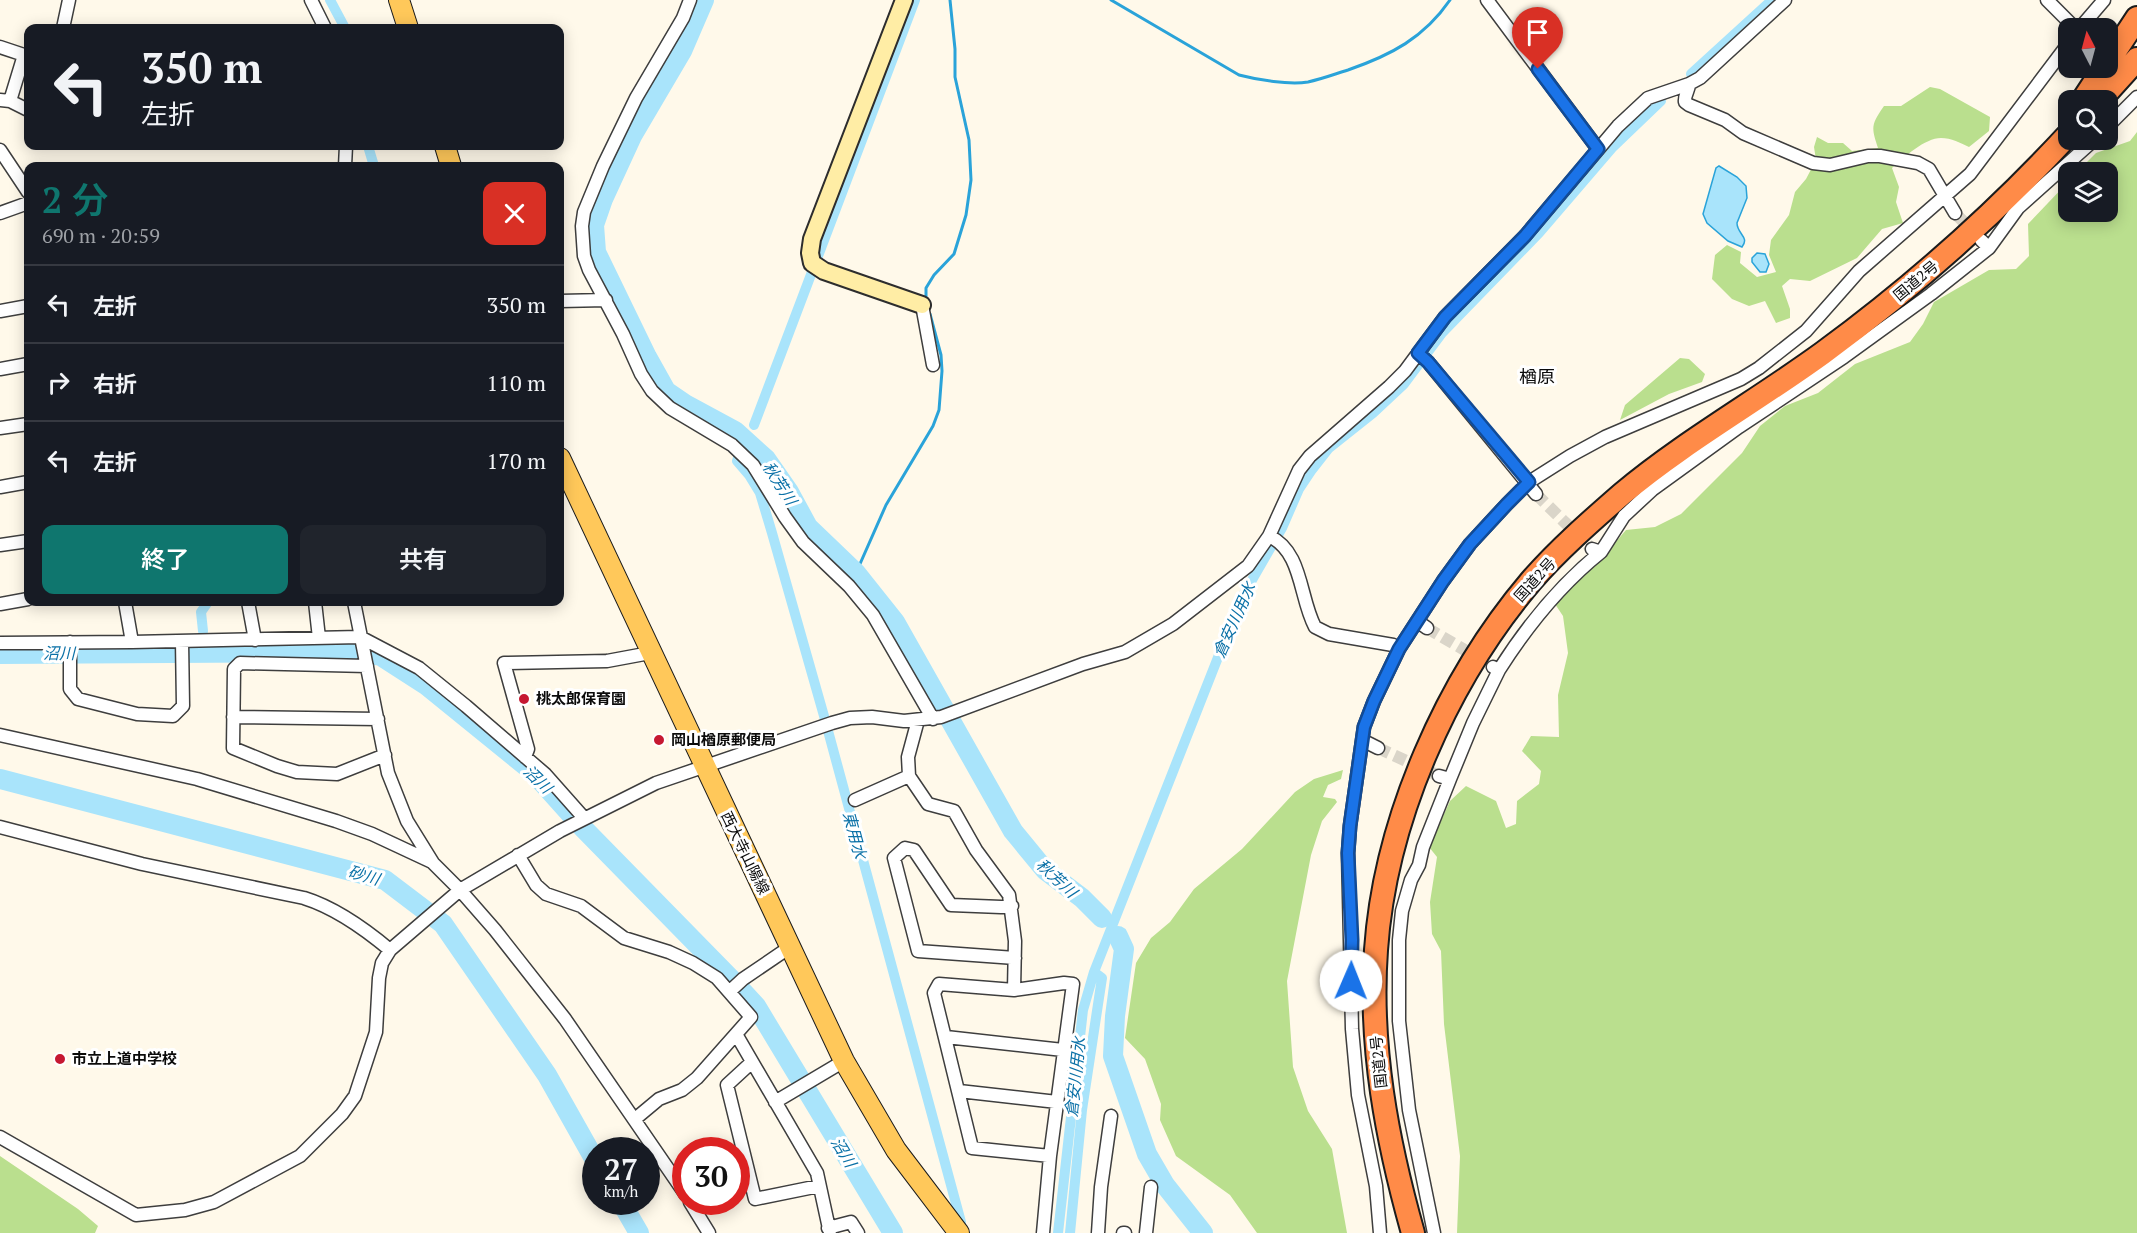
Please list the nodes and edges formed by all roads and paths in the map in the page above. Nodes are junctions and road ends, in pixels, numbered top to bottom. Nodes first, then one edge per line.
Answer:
1 (69, 0) edge
2 (311, 0) edge
3 (399, 0) edge
4 (690, 0) edge
5 (904, 0) edge
6 (1487, 0) edge
7 (1785, 0) edge
8 (2047, 0) edge
9 (2104, 0) edge
10 (2065, 18) edge
11 (2089, 18) edge
12 (2137, 18) edge
13 (64, 24) edge
14 (323, 24) edge
15 (407, 24) edge
16 (0, 47) edge
17 (2118, 47) edge
18 (2058, 57) edge
19 (2137, 58) edge
20 (1689, 84) junction
21 (2109, 90) edge
22 (2137, 97) edge
23 (5, 100) edge
24 (24, 108) edge
25 (2118, 116) edge
26 (2058, 134) edge
27 (2058, 146) edge
28 (1598, 149) junction
29 (0, 150) edge
30 (2083, 150) edge
31 (13, 168) junction
32 (0, 171) edge
33 (24, 186) edge
34 (2021, 186) junction
35 (1945, 198) junction
36 (24, 204) edge
37 (0, 213) edge
38 (1954, 213) tunnel mouth
39 (606, 300) junction
40 (564, 301) edge
41 (922, 305) joint
42 (24, 307) edge
43 (0, 311) edge
44 (1422, 357) junction
45 (24, 365) edge
46 (933, 365) dead end
47 (0, 369) edge
48 (24, 425) edge
49 (0, 428) edge
50 (564, 467) edge
51 (1529, 482) junction
52 (24, 484) edge
53 (0, 487) edge
54 (1536, 494) tunnel mouth
55 (1273, 538) junction
56 (24, 542) edge
57 (0, 545) edge
58 (24, 601) edge
59 (0, 604) edge
60 (126, 606) edge
61 (249, 606) edge
62 (315, 606) edge
63 (355, 606) edge
64 (360, 637) junction
65 (319, 638) junction
66 (255, 640) junction
67 (182, 641) junction
68 (70, 642) junction
69 (132, 642) junction
70 (0, 643) edge
71 (1399, 649) junction
72 (650, 653) junction
73 (367, 665) junction
74 (233, 717) junction
75 (937, 718) junction
76 (378, 720) junction
77 (918, 720) junction
78 (0, 735) edge
79 (1364, 741) junction
80 (1378, 748) tunnel mouth
81 (385, 755) junction
82 (525, 757) junction
83 (703, 765) junction
84 (909, 776) junction
85 (855, 800) dead end
86 (584, 818) junction
87 (0, 827) edge
88 (518, 855) junction
89 (433, 863) junction
90 (457, 892) junction
91 (1012, 906) junction
92 (393, 947) junction
93 (790, 947) junction
94 (1015, 958) junction
95 (1014, 990) junction
96 (729, 992) junction
97 (736, 1034) junction
98 (946, 1038) junction
99 (1063, 1050) junction
100 (844, 1061) junction
101 (752, 1062) junction
102 (959, 1091) junction
103 (775, 1102) junction
104 (1057, 1102) junction
105 (1111, 1116) dead end
106 (634, 1119) junction
107 (0, 1137) edge
108 (1050, 1156) junction
109 (672, 1175) edge
110 (819, 1185) junction
111 (1150, 1187) dead end
112 (698, 1215) edge
113 (829, 1231) edge
114 (709, 1233) edge
115 (858, 1233) edge
116 (959, 1233) edge
117 (1043, 1233) edge
118 (1098, 1233) edge
119 (1146, 1233) edge
120 (1380, 1233) edge
121 (1413, 1233) edge
122 (1434, 1233) edge

1 - 13 street
2 - 14 street
3 - 15 main road
4 - 39 street
5 - 41 street
6 - 28 street
7 - 20 street
8 - 10 street
9 - 11 street
12 - 17 highway
16 - 23 street
18 - 35 street
19 - 21 highway
20 - 28 street
20 - 35 street
22 - 25 street
23 - 24 street
26 - 34 highway
27 - 34 highway, 国道2号
28 - 44 street
29 - 31 street
30 - 122 street
31 - 32 street
31 - 33 street
34 - 121 highway, 国道2号
35 - 38 street
35 - 51 street
36 - 37 street
39 - 40 street
39 - 75 street
41 - 46 street
42 - 43 street
44 - 51 street
44 - 55 street
45 - 47 street
48 - 49 street
50 - 72 main road, 西大寺山陽線
51 - 54 street
51 - 71 street
52 - 53 street
55 - 71 street
55 - 75 street
56 - 57 street
58 - 59 street
60 - 69 street
61 - 66 street
62 - 65 street
63 - 64 street
64 - 65 street
64 - 73 street
64 - 82 street
65 - 66 street
66 - 67 street
67 - 68 street
67 - 69 street
68 - 69 street
68 - 70 street
71 - 79 street
72 - 82 street
72 - 83 main road, 西大寺山陽線
73 - 74 street
73 - 76 street
74 - 76 street
74 - 81 street
75 - 77 street
76 - 81 street
77 - 83 street
77 - 84 street
78 - 89 street
79 - 80 street
79 - 120 street
81 - 89 street
82 - 86 street
83 - 86 street
83 - 93 main road, 西大寺山陽線
84 - 85 street
84 - 91 street
86 - 88 street
87 - 92 street
88 - 90 street
88 - 96 street
89 - 90 street
90 - 92 street
90 - 106 street
91 - 94 street
91 - 94 street
92 - 107 street
93 - 96 street
93 - 100 main road, 西大寺山陽線
94 - 95 street
95 - 98 street
95 - 99 street
96 - 97 street
97 - 101 street
97 - 106 street
98 - 99 street
98 - 102 street
99 - 104 street
100 - 103 street
100 - 116 main road, 西大寺山陽線
101 - 103 street
101 - 110 street
102 - 104 street
102 - 108 street
103 - 110 street
104 - 108 street
105 - 118 street
106 - 109 street
108 - 117 street
110 - 113 street
111 - 119 street
112 - 114 street
113 - 115 street

